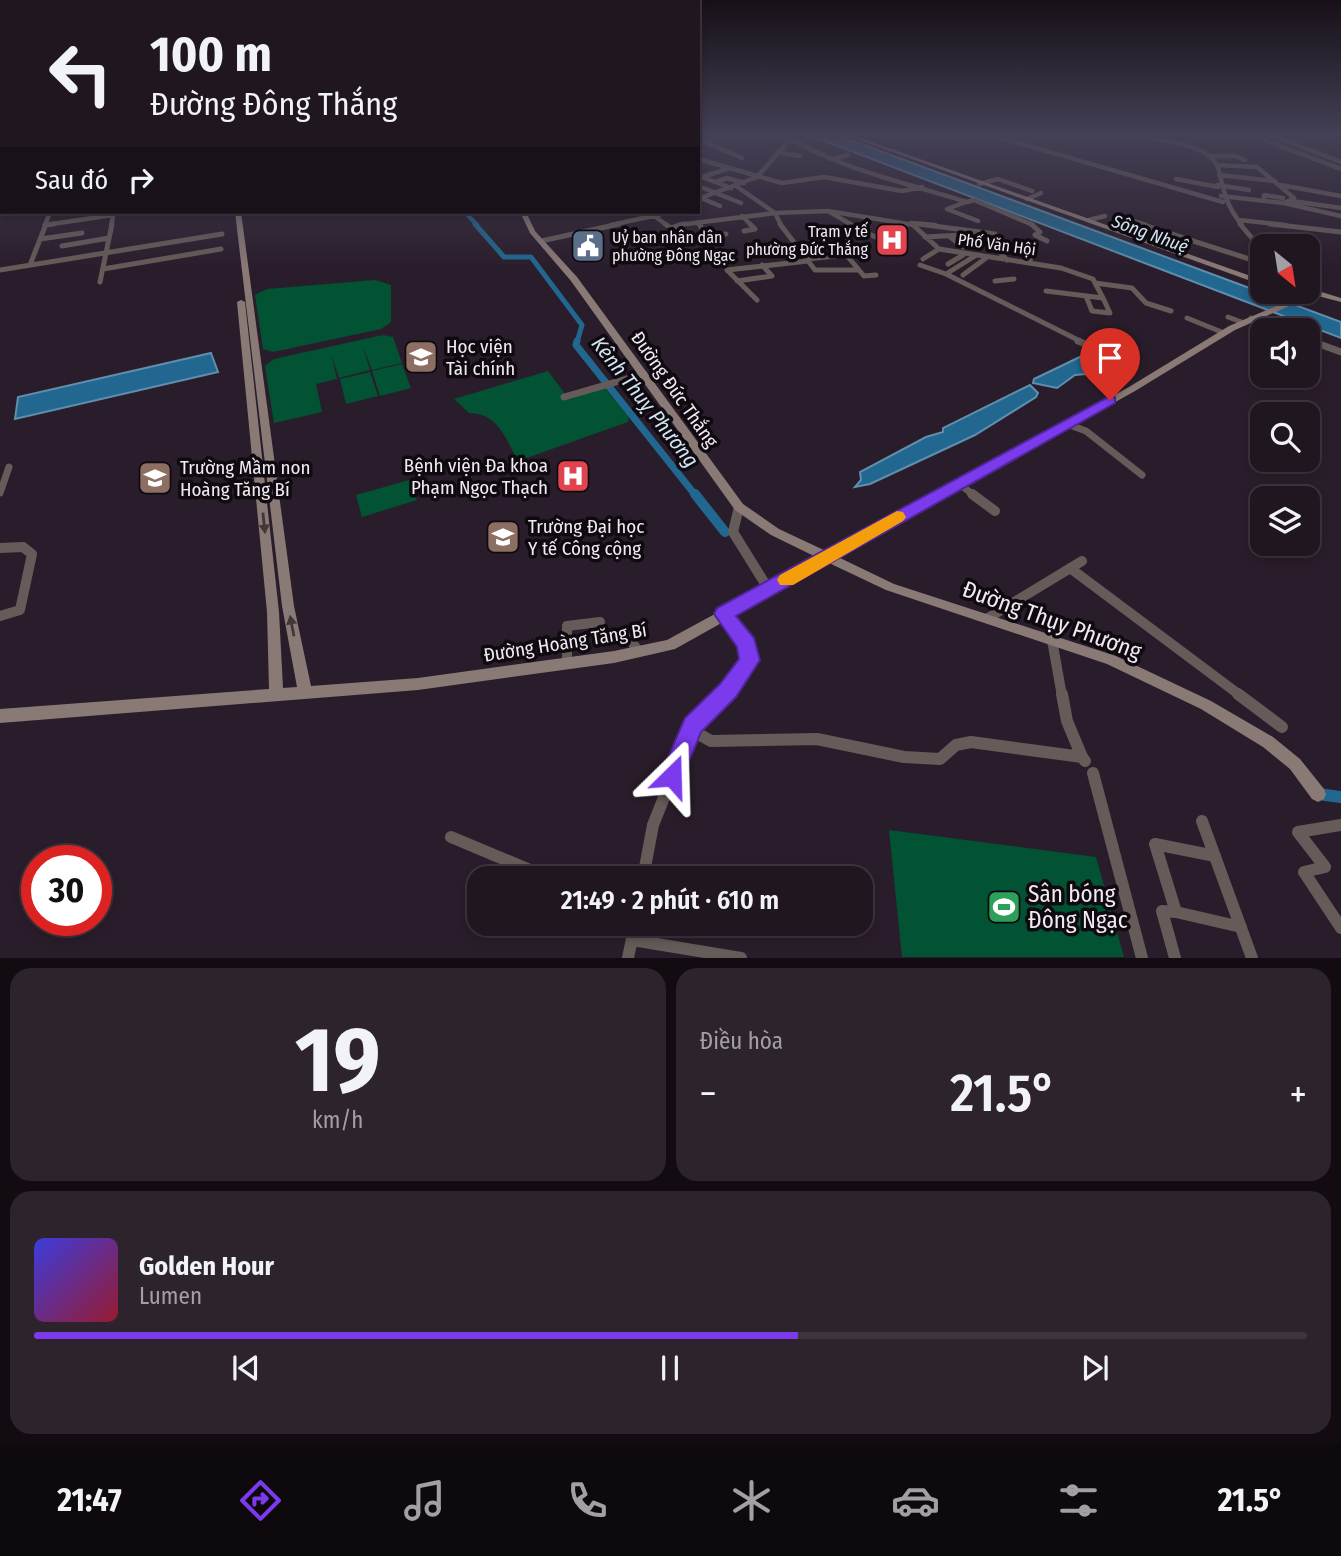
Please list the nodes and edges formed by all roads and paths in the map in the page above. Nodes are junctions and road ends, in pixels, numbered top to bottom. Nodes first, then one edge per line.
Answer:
1 (722, 180) edge
2 (733, 180) edge
3 (751, 180) edge
4 (771, 180) edge
5 (805, 180) edge
6 (846, 180) edge
7 (899, 180) edge
8 (967, 180) edge
9 (993, 180) edge
10 (1002, 180) edge
11 (1146, 180) edge
12 (1178, 180) edge
13 (1218, 180) edge
14 (1254, 180) edge
15 (1274, 180) edge
16 (701, 181) edge
17 (1182, 181) junction
18 (716, 182) junction
19 (744, 183) junction
20 (1279, 183) junction
21 (979, 184) junction
22 (1217, 186) junction
23 (734, 187) junction
24 (920, 187) junction
25 (1171, 187) junction
26 (1250, 190) dead end
27 (1032, 191) dead end
28 (1315, 191) junction
29 (716, 193) junction
30 (1041, 193) dead end
31 (1341, 196) edge
32 (700, 198) edge
33 (1027, 199) junction
34 (1222, 199) junction
35 (1292, 200) junction
36 (1333, 200) dead end
37 (1264, 201) junction
38 (967, 202) junction
39 (741, 203) dead end
40 (1284, 203) junction
41 (720, 206) dead end
42 (1341, 208) edge
43 (828, 211) junction
44 (775, 212) junction
45 (50, 214) edge
46 (107, 214) edge
47 (113, 214) edge
48 (231, 214) edge
49 (237, 214) edge
50 (524, 214) edge
51 (662, 214) edge
52 (673, 214) edge
53 (654, 216) junction
54 (742, 216) junction
55 (1105, 216) dead end
56 (1117, 216) dead end
57 (1339, 216) edge
58 (1089, 220) junction
59 (1239, 220) junction
60 (978, 221) dead end
61 (698, 222) junction
62 (1017, 222) dead end
63 (911, 223) junction
64 (1336, 223) dead end
65 (681, 224) junction
66 (45, 225) junction
67 (937, 225) junction
68 (744, 231) dead end
69 (1341, 232) edge
70 (82, 233) dead end
71 (222, 234) dead end
72 (726, 234) dead end
73 (995, 234) dead end
74 (1250, 234) edge
75 (925, 237) junction
76 (949, 237) junction
77 (109, 238) junction
78 (40, 239) junction
79 (541, 241) junction
80 (1048, 241) dead end
81 (62, 246) dead end
82 (962, 247) dead end
83 (978, 247) dead end
84 (1027, 247) dead end
85 (797, 248) junction
86 (221, 249) dead end
87 (939, 249) junction
88 (996, 249) dead end
89 (905, 251) dead end
90 (106, 253) junction
91 (963, 254) junction
92 (836, 256) dead end
93 (975, 256) junction
94 (1250, 259) edge
95 (807, 260) junction
96 (989, 260) junction
97 (1007, 260) junction
98 (1030, 262) junction
99 (948, 264) dead end
100 (30, 265) junction
101 (762, 265) junction
102 (103, 269) junction
103 (0, 270) edge
104 (859, 270) junction
105 (946, 274) junction
106 (876, 275) dead end
107 (964, 275) dead end
108 (1014, 279) dead end
109 (1250, 279) edge
110 (737, 281) junction
111 (995, 281) dead end
112 (100, 282) dead end
113 (1095, 283) junction
114 (1320, 294) edge
115 (1086, 296) junction
116 (1103, 298) junction
117 (1339, 298) edge
118 (757, 300) dead end
119 (1053, 301) dead end
120 (1283, 304) edge
121 (1171, 311) dead end
122 (1228, 317) dead end
123 (1188, 318) dead end
124 (1254, 318) edge
125 (1250, 319) edge
126 (1250, 320) edge
127 (1224, 333) junction
128 (1083, 342) dead end
129 (1320, 344) edge
130 (1341, 352) edge
131 (644, 374) junction
132 (564, 397) dead end
133 (1067, 424) junction
134 (9, 467) dead end
135 (1142, 475) dead end
136 (958, 483) junction
137 (0, 493) edge
138 (739, 507) junction
139 (995, 511) dead end
140 (0, 548) edge
141 (825, 556) junction
142 (1082, 561) dead end
143 (1070, 568) junction
144 (769, 590) junction
145 (724, 614) junction
146 (0, 616) edge
147 (988, 618) junction
148 (600, 622) dead end
149 (625, 633) dead end
150 (1052, 640) junction
151 (639, 652) junction
152 (567, 664) junction
153 (305, 693) junction
154 (276, 695) junction
155 (0, 716) edge
156 (1282, 727) dead end
157 (691, 730) junction
158 (1093, 773) dead end
159 (1318, 794) dead end
160 (1202, 821) dead end
161 (1341, 825) edge
162 (452, 837) dead end
163 (1215, 856) junction
164 (521, 866) edge
165 (645, 866) edge
166 (1176, 912) junction
167 (1241, 927) junction
168 (1341, 928) edge
169 (633, 936) edge
170 (632, 940) junction
171 (628, 957) edge
172 (735, 957) edge
173 (1142, 957) edge
174 (1175, 957) edge
175 (1252, 957) edge

1 - 18 street
2 - 19 street
3 - 19 street
4 - 5 street
6 - 24 street
7 - 24 street
8 - 21 street
9 - 21 street
10 - 27 street
11 - 25 street
12 - 17 street
13 - 22 street
14 - 20 street
15 - 20 street
16 - 18 street
16 - 29 street
17 - 22 street
17 - 25 street
18 - 23 street
19 - 23 street
20 - 28 street
20 - 35 street
21 - 33 street
22 - 26 street
22 - 34 street
23 - 29 street
23 - 44 street
24 - 38 street
25 - 34 street
28 - 31 street
28 - 36 street
29 - 32 street
29 - 39 street
30 - 33 street
32 - 41 street
33 - 58 street
34 - 37 street
34 - 59 street
35 - 37 street
35 - 40 street
35 - 42 street
37 - 40 street
38 - 60 street
38 - 62 street
38 - 80 street
40 - 57 street
43 - 44 street
43 - 63 street
43 - 89 street
44 - 54 street
44 - 85 street
45 - 66 street
46 - 66 street
47 - 77 street
48 -> 154 street
153 -> 49 street
50 - 79 street, Đường Đức Thắng
51 - 53 street
52 - 65 street
53 - 65 street
53 - 79 street
54 - 61 street
54 - 68 street
55 - 58 street
56 - 94 street
57 - 64 street
58 - 109 street
59 - 69 street
59 - 74 street
61 - 65 street
61 - 72 street
63 - 67 street
63 - 75 street, Phố Văn Hội
66 - 78 street
67 - 73 street
67 - 76 street
70 - 78 street
71 - 90 street
75 - 76 street
75 - 87 street, Phố Văn Hội
76 - 82 street
76 - 83 street
77 - 81 street
77 - 90 street
78 - 100 street
79 - 131 street, Đường Đức Thắng
84 - 98 street
85 - 95 street
85 - 104 street
86 - 102 street
87 - 91 street, Phố Văn Hội
87 - 105 street
88 - 97 street
90 - 100 street
90 - 102 street
91 - 93 street, Phố Văn Hội
91 - 99 street
92 - 95 street
93 - 96 street, Phố Văn Hội
93 - 105 street
95 - 101 street
95 - 104 street
96 - 97 street, Phố Văn Hội
96 - 107 street
97 - 98 street, Phố Văn Hội
98 - 113 street, Phố Văn Hội
100 - 103 street
101 - 110 street
101 - 110 street
102 - 112 street
104 - 106 street
105 - 128 street
108 - 111 street
110 - 118 street
113 - 116 street
113 - 121 street, Phố Văn Hội
114 - 117 street
115 - 116 street
115 - 116 street
115 - 119 street
120 - 124 street, Đường Hoàng Tăng Bí
122 - 125 street
123 - 127 street
126 - 127 street, Đường Hoàng Tăng Bí
127 - 133 street, Đường Hoàng Tăng Bí
129 - 130 street
131 - 132 street
131 - 138 street, Đường Đức Thắng
133 - 135 street
133 - 136 street, Đường Hoàng Tăng Bí
134 - 137 street
136 - 139 street
136 - 141 street, Đường Hoàng Tăng Bí
138 - 141 street, Đường Đức Thắng
138 - 144 street
140 - 146 street
141 - 144 street, Đường Hoàng Tăng Bí
141 - 147 street, Đường Thụy Phương
142 - 143 street
143 - 147 street
143 - 156 street
144 - 145 street, Đường Hoàng Tăng Bí
145 - 151 street, Đường Hoàng Tăng Bí
145 - 157 street
147 - 150 street, Đường Thụy Phương
148 - 152 street
149 - 151 street
150 - 157 street
150 - 159 street, Đường Thụy Phương
151 - 152 street, Đường Hoàng Tăng Bí
152 - 153 street, Đường Hoàng Tăng Bí
153 - 154 street, Đường Hoàng Tăng Bí
154 - 155 street, Đường Hoàng Tăng Bí
157 - 165 street
158 - 173 street
160 - 163 street
161 - 168 street
162 - 164 street
163 - 166 street
163 - 167 street
166 - 167 street
166 - 174 street
167 - 175 street
169 - 170 street
170 - 171 street
170 - 172 street

